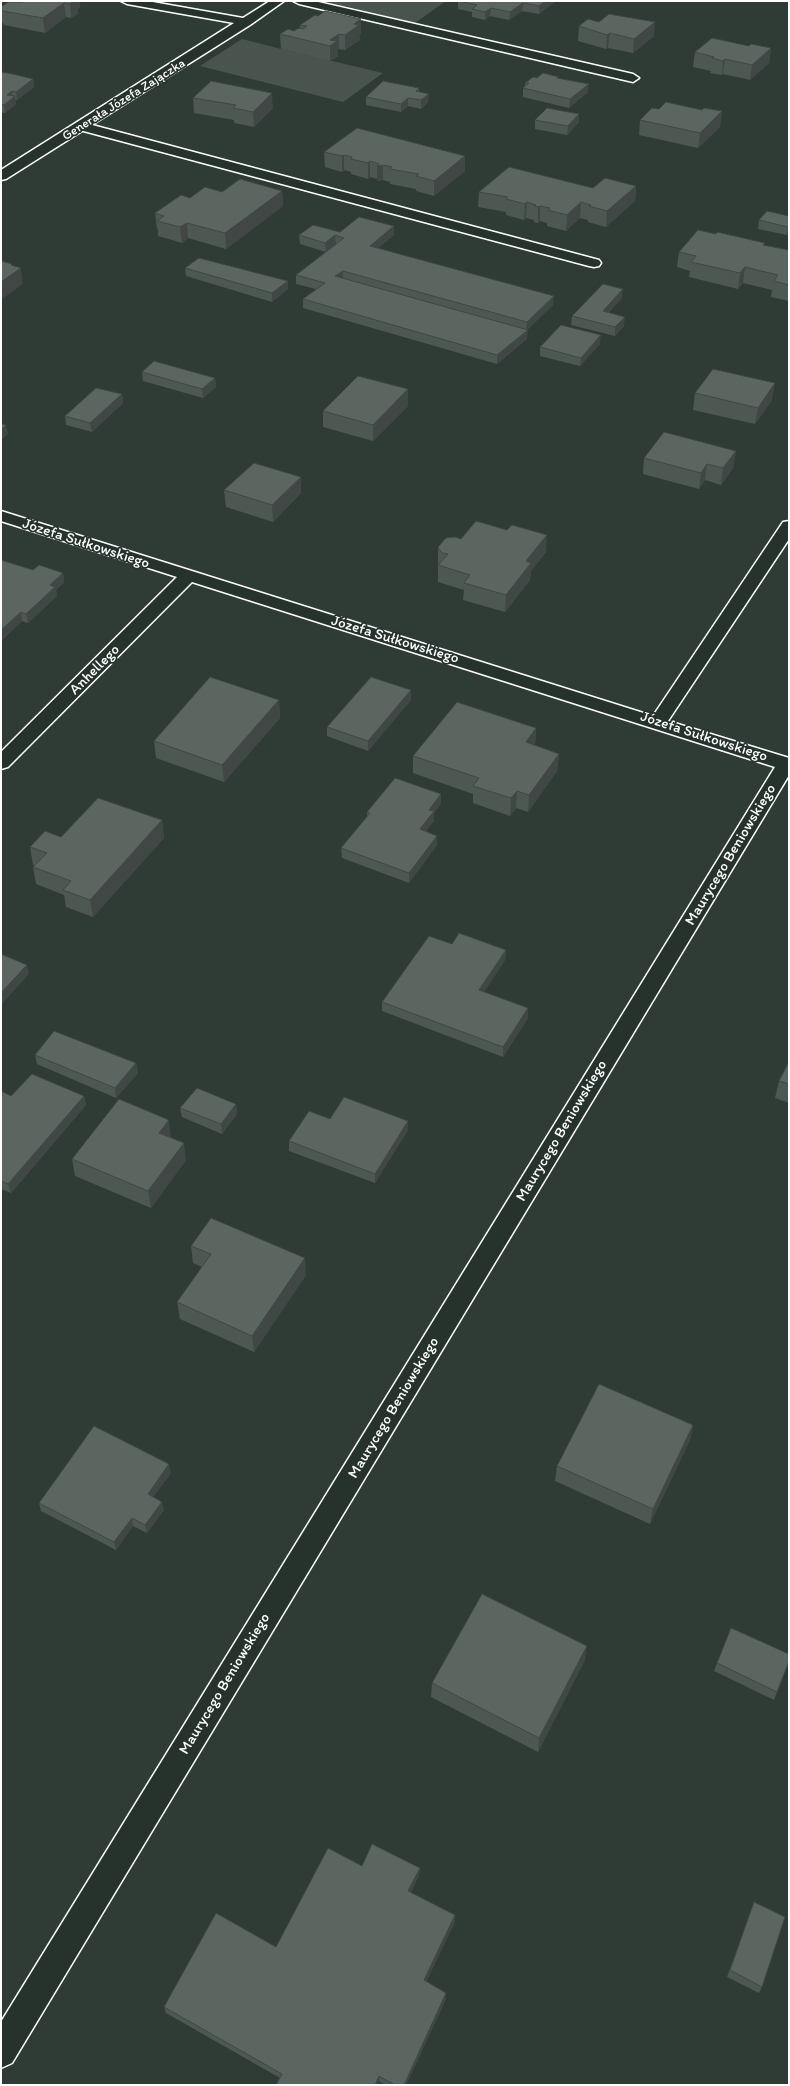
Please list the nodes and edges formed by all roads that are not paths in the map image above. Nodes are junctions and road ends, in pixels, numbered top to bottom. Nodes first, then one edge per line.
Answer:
1 (127, 1) edge
2 (278, 1) edge
3 (299, 1) edge
4 (246, 22) junction
5 (633, 78) dead end
6 (81, 126) junction
7 (1, 176) edge
8 (594, 263) dead end
9 (1, 516) edge
10 (789, 526) edge
11 (188, 576) junction
12 (658, 722) junction
13 (1, 763) edge
14 (788, 764) edge
15 (1, 2052) edge

1 - 4 street
2 - 4 street, Generała Józefa Zajączka
3 - 5 street
4 - 6 street, Generała Józefa Zajączka
6 - 7 street, Generała Józefa Zajączka
6 - 8 street
9 - 11 street, Józefa Sułkowskiego
10 - 12 street
11 - 12 street, Józefa Sułkowskiego
11 - 13 street, Anhellego
12 - 14 street, Józefa Sułkowskiego
14 - 15 street, Maurycego Beniowskiego

